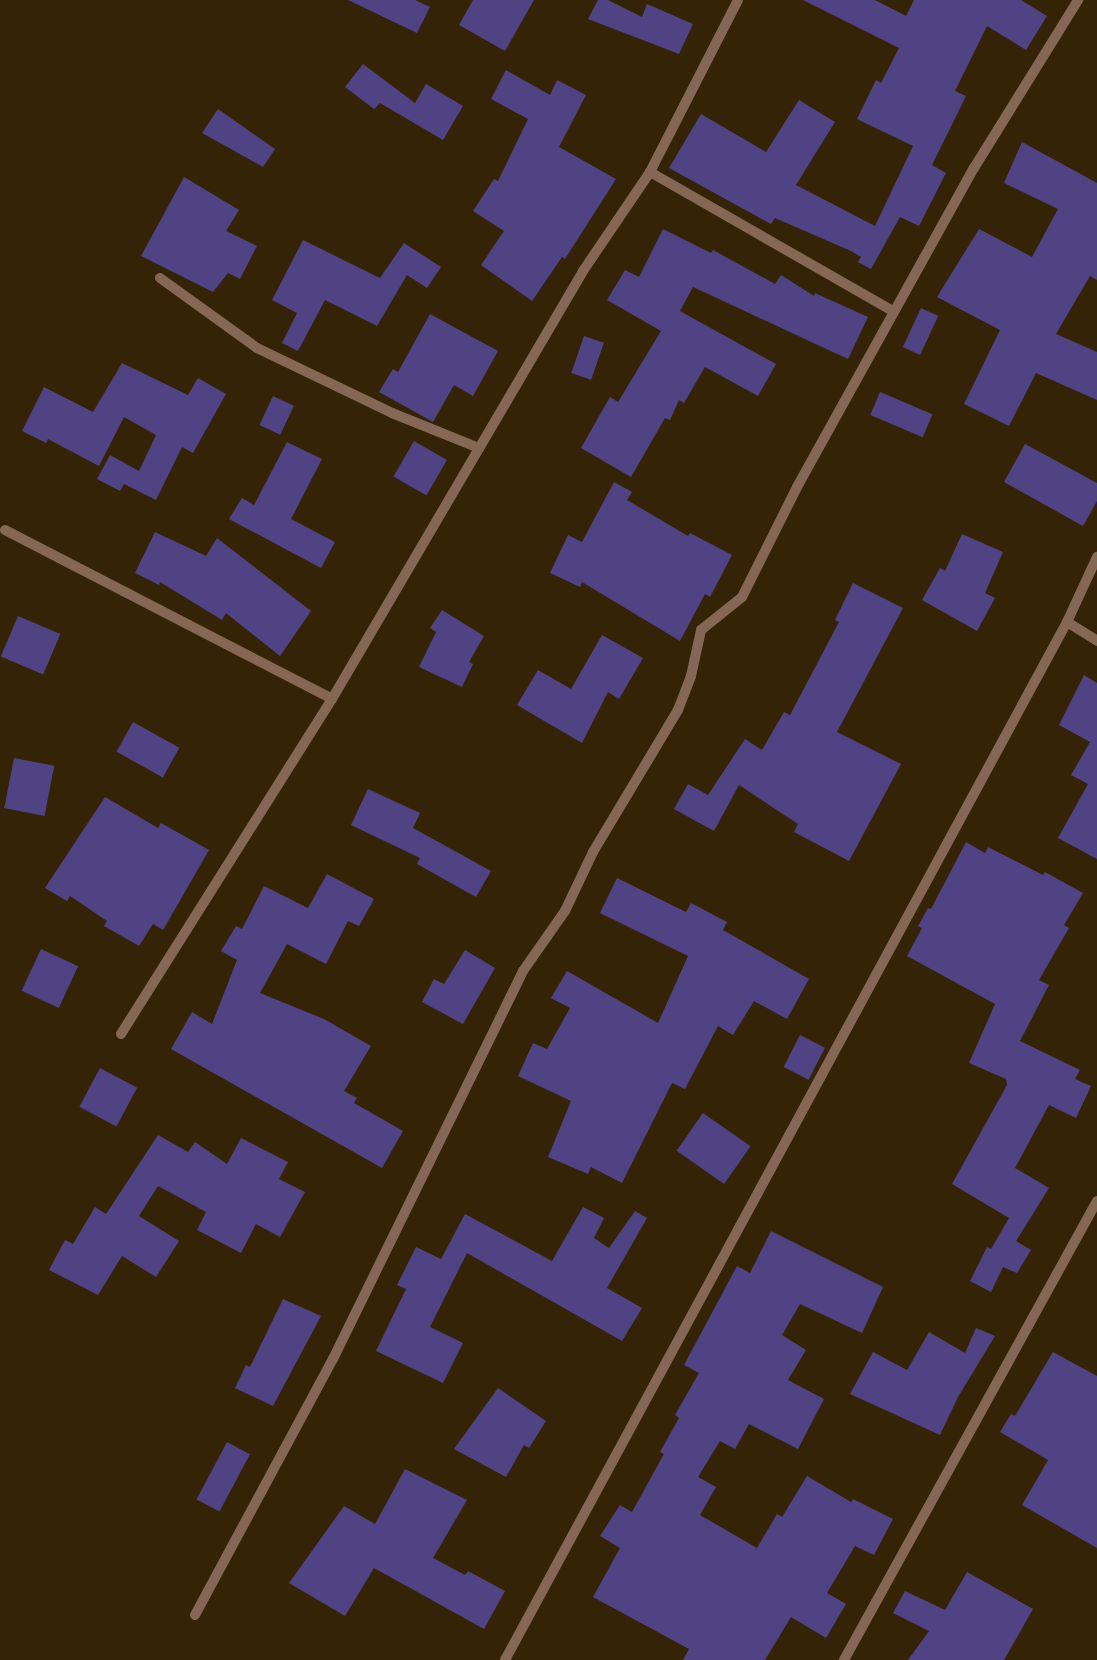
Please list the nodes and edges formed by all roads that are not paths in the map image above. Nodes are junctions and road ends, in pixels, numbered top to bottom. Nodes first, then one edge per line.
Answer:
1 (738, 0) edge
2 (1078, 0) edge
3 (650, 172) junction
4 (160, 278) dead end
5 (894, 312) junction
6 (479, 448) junction
7 (5, 530) dead end
8 (1097, 557) edge
9 (1066, 622) junction
10 (1097, 641) edge
11 (332, 699) junction
12 (121, 1034) dead end
13 (1097, 1201) edge
14 (195, 1616) dead end
15 (505, 1660) edge
16 (844, 1660) edge

1 - 3 street
2 - 5 street
3 - 5 street
3 - 6 street
4 - 6 street
5 - 14 street
6 - 11 street
7 - 11 street
8 - 9 street
9 - 10 street
9 - 15 street
11 - 12 street
13 - 16 street

